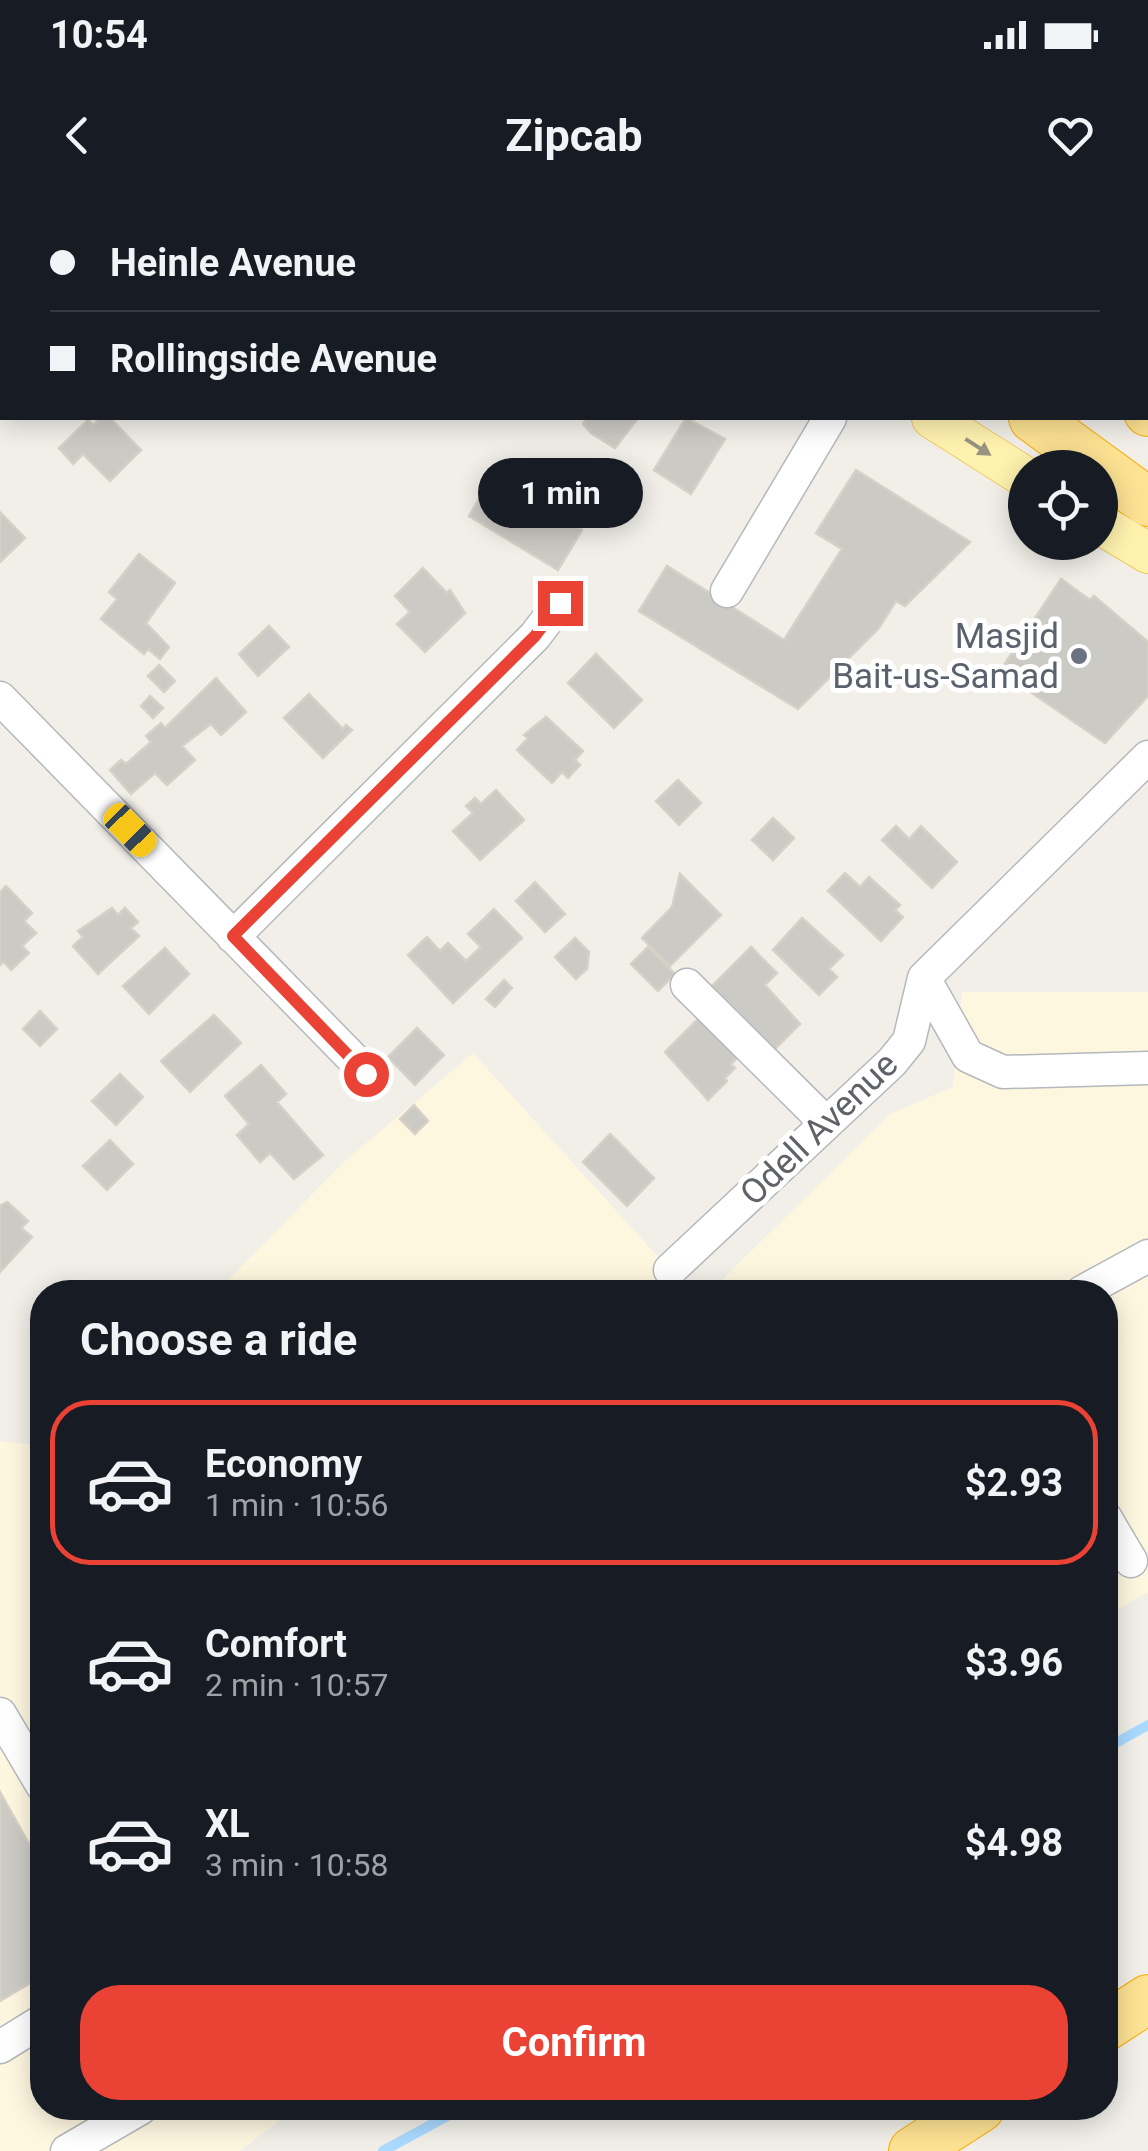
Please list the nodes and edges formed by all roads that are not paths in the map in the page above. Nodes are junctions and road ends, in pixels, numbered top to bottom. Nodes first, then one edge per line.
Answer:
1 (829, 420) edge
2 (935, 420) edge
3 (1035, 420) edge
4 (1008, 467) edge
5 (1148, 502) edge
6 (1118, 535) edge
7 (1148, 553) edge
8 (727, 590) dead end
9 (560, 603) dead end
10 (0, 698) edge
11 (1148, 757) edge
12 (233, 936) junction
13 (924, 978) junction
14 (687, 985) dead end
15 (1148, 1068) edge
16 (366, 1074) dead end
17 (826, 1124) junction
18 (1148, 1256) edge
19 (670, 1270) dead end
20 (1104, 1280) edge
21 (0, 1714) edge
22 (30, 1765) edge
23 (1148, 1999) edge
24 (1118, 2019) edge
25 (30, 2029) edge
26 (0, 2048) edge
27 (121, 2120) edge
28 (67, 2151) edge

1 - 8 street
2 -> 4 main road
3 - 5 highway
6 - 7 main road
9 - 12 street
10 - 12 street
11 - 13 street
12 - 16 street
13 - 15 street
13 - 17 street, Odell Avenue
14 - 17 street
17 - 19 street, Odell Avenue
18 - 20 street
21 - 22 street
23 - 24 highway
25 - 26 street
27 - 28 street

